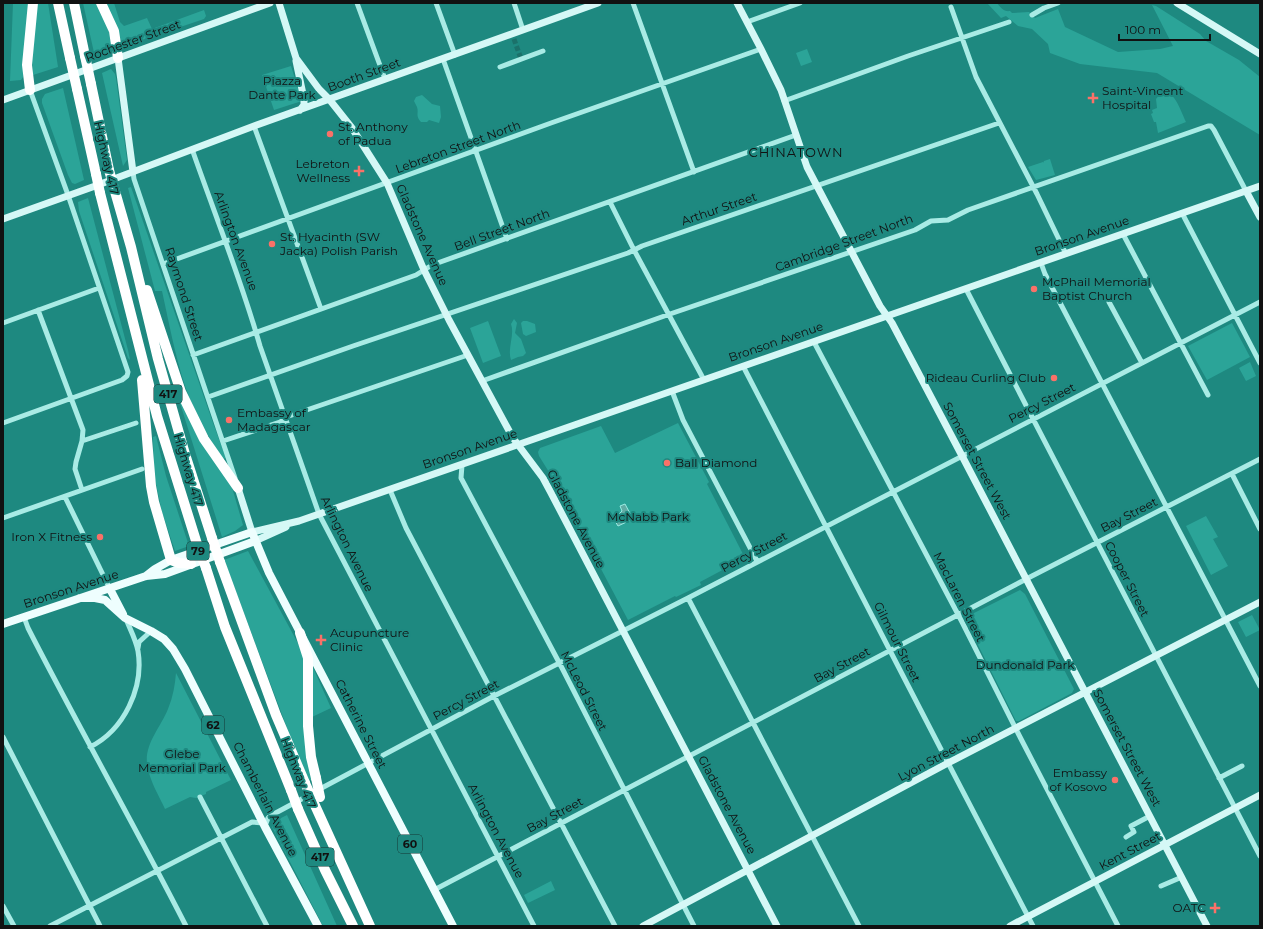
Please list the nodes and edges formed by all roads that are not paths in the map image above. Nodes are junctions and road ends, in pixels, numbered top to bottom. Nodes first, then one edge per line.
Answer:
1 (33, 3) edge
2 (58, 3) edge
3 (74, 3) edge
4 (101, 3) edge
5 (270, 3) edge
6 (279, 3) edge
7 (357, 3) edge
8 (436, 3) edge
9 (514, 3) edge
10 (598, 3) edge
11 (633, 3) edge
12 (737, 3) edge
13 (800, 3) edge
14 (1058, 3) edge
15 (1177, 3) edge
16 (585, 5) edge
17 (951, 7) dead end
18 (1032, 15) dead end
19 (747, 22) junction
20 (1009, 22) dead end
21 (523, 30) junction
22 (961, 38) junction
23 (1245, 45) junction
24 (761, 49) junction
25 (543, 52) dead end
26 (1260, 54) edge
27 (455, 55) junction
28 (118, 58) junction
29 (296, 58) junction
30 (443, 59) junction
31 (1260, 59) edge
32 (500, 67) dead end
33 (385, 79) junction
34 (662, 84) junction
35 (30, 90) junction
36 (329, 99) junction
37 (3, 100) edge
38 (784, 101) junction
39 (300, 110) junction
40 (999, 122) junction
41 (254, 126) junction
42 (796, 135) junction
43 (192, 149) junction
44 (475, 152) junction
45 (133, 172) junction
46 (694, 172) junction
47 (387, 184) junction
48 (817, 186) junction
49 (1260, 186) edge
50 (1034, 187) junction
51 (1246, 191) junction
52 (68, 195) junction
53 (610, 202) junction
54 (1182, 213) junction
55 (1260, 217) edge
56 (3, 219) edge
57 (288, 219) junction
58 (1123, 234) junction
59 (507, 240) junction
60 (225, 242) junction
61 (131, 247) junction
62 (634, 250) junction
63 (852, 251) junction
64 (1066, 254) junction
65 (1041, 263) junction
66 (163, 264) junction
67 (424, 270) junction
68 (99, 288) junction
69 (966, 289) junction
70 (1109, 302) dead end
71 (1260, 302) edge
72 (321, 309) junction
73 (38, 310) junction
74 (447, 314) junction
75 (670, 314) junction
76 (1235, 315) junction
77 (888, 316) junction
78 (3, 323) edge
79 (256, 332) junction
80 (814, 342) junction
81 (1180, 343) junction
82 (138, 344) junction
83 (193, 355) junction
84 (468, 355) junction
85 (1260, 362) edge
86 (1142, 363) junction
87 (743, 366) junction
88 (270, 375) junction
89 (704, 380) junction
90 (482, 382) junction
91 (1103, 383) junction
92 (672, 392) junction
93 (1208, 395) dead end
94 (208, 397) junction
95 (71, 399) junction
96 (285, 419) junction
97 (1032, 419) junction
98 (3, 423) edge
99 (136, 423) dead end
100 (82, 441) junction
101 (223, 441) junction
102 (518, 445) junction
103 (962, 455) junction
104 (1260, 459) edge
105 (462, 465) junction
106 (142, 469) dead end
107 (1232, 474) junction
108 (238, 488) junction
109 (82, 490) junction
110 (390, 490) junction
111 (893, 491) junction
112 (65, 497) junction
113 (1167, 507) junction
114 (319, 514) junction
115 (3, 518) edge
116 (299, 521) junction
117 (825, 526) junction
118 (1260, 529) edge
119 (252, 532) junction
120 (255, 541) junction
121 (1098, 543) junction
122 (171, 560) junction
123 (757, 561) junction
124 (191, 564) junction
125 (146, 576) junction
126 (1026, 579) junction
127 (110, 589) junction
128 (80, 598) junction
129 (688, 598) junction
130 (1260, 602) edge
131 (958, 615) junction
132 (24, 617) junction
133 (125, 618) junction
134 (1226, 620) junction
135 (3, 624) edge
136 (622, 630) junction
137 (151, 631) junction
138 (300, 633) junction
139 (137, 649) junction
140 (890, 651) junction
141 (1156, 655) junction
142 (558, 663) junction
143 (1260, 686) edge
144 (1085, 692) junction
145 (494, 696) junction
146 (753, 722) junction
147 (431, 729) junction
148 (1016, 729) junction
149 (3, 737) edge
150 (90, 747) junction
151 (689, 757) junction
152 (367, 761) junction
153 (948, 763) junction
154 (1242, 766) dead end
155 (1219, 778) junction
156 (624, 790) junction
157 (1260, 795) edge
158 (200, 797) dead end
159 (317, 799) junction
160 (1234, 808) junction
161 (259, 814) junction
162 (1150, 816) junction
163 (561, 824) junction
164 (264, 825) junction
165 (245, 826) junction
166 (812, 837) junction
167 (1126, 837) dead end
168 (222, 838) junction
169 (1165, 845) junction
170 (498, 856) junction
171 (1260, 856) edge
172 (748, 870) junction
173 (157, 871) junction
174 (1182, 876) junction
175 (1095, 882) junction
176 (1161, 886) dead end
177 (434, 890) junction
178 (342, 905) junction
179 (683, 905) junction
180 (3, 906) edge
181 (90, 906) junction
182 (1029, 916) junction
183 (14, 926) edge
184 (50, 926) edge
185 (100, 926) edge
186 (186, 926) edge
187 (267, 926) edge
188 (318, 926) edge
189 (349, 926) edge
190 (353, 926) edge
191 (370, 926) edge
192 (453, 926) edge
193 (534, 926) edge
194 (615, 926) edge
195 (642, 926) edge
196 (694, 926) edge
197 (777, 926) edge
198 (859, 926) edge
199 (1010, 926) edge
200 (1033, 926) edge
201 (1118, 926) edge
202 (1207, 926) edge

1 - 35 highway
2 - 82 highway, Highway 417 / 417, bridge
3 - 61 highway, 417, bridge
4 - 28 highway
5 - 28 main road, Rochester Street
6 - 29 main road, Gladstone Avenue
7 - 33 street
8 - 27 street
9 - 21 street
10 - 16 main road, Booth Street
11 - 34 street
12 - 19 main road, Somerset Street West
13 - 19 street
14 - 18 street
15 - 23 main road
16 - 21 main road, Booth Street
17 - 22 street
19 - 24 main road, Somerset Street West
20 - 22 street
21 - 27 main road, Booth Street
22 - 38 street
22 - 40 street
23 - 26 main road
23 - 31 main road
24 - 34 street, Lebreton Street North
24 - 38 main road, Somerset Street West
25 - 32 street
27 - 30 main road, Booth Street
28 - 35 main road, Rochester Street
28 - 45 main road, Raymond Street
29 - 36 main road, Gladstone Avenue
29 - 39 main road
30 - 33 main road, Booth Street
30 - 44 street
33 - 36 main road, Booth Street
34 - 44 street, Lebreton Street North
34 - 46 street
35 - 37 main road, Rochester Street
35 - 52 street
36 - 39 main road, Booth Street
36 - 47 main road, Gladstone Avenue
38 - 42 main road, Somerset Street West
39 - 41 main road, Booth Street
40 - 48 street, Arthur Street
40 - 50 street
41 - 43 main road, Booth Street
41 - 57 street
42 - 46 street, Bell Street North
42 - 48 main road, Somerset Street West
43 - 45 main road, Booth Street
43 - 60 street, Arlington Avenue
44 - 47 street, Lebreton Street North
44 - 59 street
45 - 52 main road, Booth Street
45 - 66 street, Raymond Street
46 - 53 street, Bell Street North
47 - 57 street, Lebreton Street North
47 - 67 main road, Gladstone Avenue
48 - 62 street, Arthur Street
48 - 63 main road, Somerset Street West
49 - 51 main road, Bronson Avenue / 79
50 - 51 street, Cambridge Street North
50 - 63 street, Cambridge Street North
50 - 64 street
51 - 54 main road, Bronson Avenue / 79
51 - 55 main road
52 - 56 main road, Booth Street
52 - 68 street
53 - 59 street, Bell Street North
53 - 62 street
54 - 58 main road, Bronson Avenue / 79
54 - 76 street
57 - 60 street, Lebreton Street North
57 - 72 street
58 - 64 main road, Bronson Avenue / 79
58 - 81 street
59 - 67 street, Bell Street North
60 - 66 street, Lebreton Street North
60 - 79 street, Arlington Avenue
61 - 108 highway
61 - 159 highway, 417, bridge
62 - 74 street, Arthur Street
62 - 75 street
63 - 75 street, Cambridge Street North
63 - 77 main road, Somerset Street West
64 - 65 main road, Bronson Avenue / 79
65 - 69 main road, Bronson Avenue / 79
65 - 91 street
66 - 83 street, Raymond Street
67 - 72 street, Bell Street North
67 - 74 main road, Gladstone Avenue
68 - 73 street
68 - 95 street
69 - 77 main road, Bronson Avenue / 79
69 - 97 street, Cooper Street
70 - 86 street
71 - 76 street, Percy Street
72 - 79 street, Bell Street North
73 - 78 street
73 - 95 street
74 - 84 main road, Gladstone Avenue
74 - 88 street, Arthur Street
75 - 89 street
75 - 90 street, Cambridge Street North
76 - 81 street, Percy Street
76 - 85 street
77 - 80 main road, Bronson Avenue / 79
77 - 103 main road, Somerset Street West
79 - 83 street, Bell Street North
79 - 88 street, Arlington Avenue
80 - 87 main road, Bronson Avenue / 79
80 - 111 street, MacLaren Street
81 - 86 street, Percy Street
81 - 93 street
82 - 122 highway
82 - 178 highway, Highway 417 / 417, bridge
83 - 94 street, Raymond Street
84 - 90 main road, Gladstone Avenue
84 - 96 street
86 - 91 street, Percy Street
87 - 89 main road, Bronson Avenue / 79
87 - 117 street, Gilmour Street
88 - 94 street, Arthur Street
88 - 96 street, Arlington Avenue
89 - 92 main road, Bronson Avenue / 79
90 - 102 main road, Gladstone Avenue
91 - 97 street, Percy Street
91 - 113 street
92 - 102 main road, Bronson Avenue / 79
92 - 123 street
94 - 101 street, Raymond Street
95 - 98 street
95 - 100 street
96 - 101 street
96 - 114 street, Arlington Avenue
97 - 103 street, Percy Street
97 - 121 street, Cooper Street
99 - 100 street
100 - 109 street
101 - 108 street, Raymond Street
102 - 105 main road, Bronson Avenue / 79
102 - 136 main road, Gladstone Avenue
103 - 111 street, Percy Street
103 - 126 main road, Somerset Street West
104 - 107 street, Bay Street
105 - 110 main road, Bronson Avenue / 79
105 - 142 street, McLeod Street
106 - 109 street
107 - 113 street, Bay Street
107 - 118 street
108 - 119 main road, Raymond Street
109 - 112 street
110 - 114 main road, Bronson Avenue / 79
110 - 145 street
111 - 117 street, Percy Street
111 - 131 street, MacLaren Street
112 - 115 street
112 - 127 street
113 - 121 street, Bay Street
113 - 134 street
114 - 116 main road, Bronson Avenue / 79
114 - 147 street, Arlington Avenue
116 - 119 main road, Bronson Avenue / 79
116 - 120 main road, Bronson Avenue / 79
117 - 123 street, Percy Street
117 - 140 street, Gilmour Street
119 - 120 main road, Catherine Street / 60
119 - 122 main road, Bronson Avenue / 79
120 - 124 main road, Bronson Avenue / 79
120 - 138 main road, Catherine Street / 60
121 - 126 street, Bay Street
121 - 141 street, Cooper Street
122 - 124 highway
122 - 125 main road, Bronson Avenue / 79
123 - 129 street, Percy Street
124 - 125 main road, Bronson Avenue / 79
125 - 127 main road, Bronson Avenue / 79
126 - 131 street, Bay Street
126 - 144 main road, Somerset Street West
127 - 128 main road, Bronson Avenue / 79
127 - 133 main road
128 - 132 main road, Bronson Avenue / 79
128 - 133 main road, Chamberlain Avenue
129 - 136 street, Percy Street
129 - 146 street
130 - 134 main road, Lyon Street North
131 - 140 street, Bay Street
131 - 148 street, MacLaren Street
132 - 135 main road, Bronson Avenue / 79
132 - 150 street
133 - 137 main road, Chamberlain Avenue / 62
133 - 139 street
134 - 141 main road, Lyon Street North
134 - 143 street
136 - 142 street, Percy Street
136 - 151 main road, Gladstone Avenue
137 - 139 street
137 - 161 main road, Chamberlain Avenue / 62
138 - 152 main road, Catherine Street / 60
138 - 159 highway, bridge
139 - 150 street
140 - 146 street, Bay Street
140 - 153 street, Gilmour Street
141 - 144 main road, Lyon Street North
141 - 155 street, Cooper Street
142 - 145 street, Percy Street
142 - 156 street, McLeod Street
144 - 148 main road, Lyon Street North
144 - 162 main road, Somerset Street West
145 - 147 street, Percy Street
145 - 163 street
146 - 151 street, Bay Street
146 - 166 street
147 - 152 street, Percy Street
147 - 170 street, Arlington Avenue
148 - 153 main road, Lyon Street North
148 - 175 street, MacLaren Street
149 - 181 street
150 - 173 street
151 - 156 street, Bay Street
151 - 172 main road, Gladstone Avenue
152 - 164 street, Percy Street
152 - 177 main road, Catherine Street / 60
153 - 166 main road, Lyon Street North
153 - 182 street, Gilmour Street
154 - 155 street
155 - 160 street, Cooper Street
156 - 163 street, Bay Street
156 - 179 street, McLeod Street
157 - 160 main road, Kent Street
158 - 168 street
159 - 191 highway, 417
160 - 169 main road, Kent Street
160 - 171 street, Cooper Street
161 - 164 main road, Chamberlain Avenue / 62
161 - 165 street
162 - 167 street
162 - 169 main road, Somerset Street West
163 - 170 street, Bay Street
163 - 194 street
164 - 165 street
164 - 188 main road, Chamberlain Avenue / 62
165 - 168 street
166 - 172 main road, Lyon Street North
166 - 198 street
168 - 173 street
168 - 187 street
169 - 174 main road, Somerset Street West
169 - 175 main road, Kent Street
170 - 177 street, Bay Street
170 - 193 street, Arlington Avenue
172 - 179 main road, Lyon Street North
172 - 197 main road, Gladstone Avenue
173 - 181 street
173 - 186 street
174 - 176 street
174 - 202 main road, Somerset Street West
175 - 182 main road, Kent Street
175 - 201 street, MacLaren Street
177 - 192 main road, Catherine Street / 60
178 - 189 highway
178 - 190 highway, Highway 417 / 417
179 - 195 main road, Lyon Street North
179 - 196 street, McLeod Street
180 - 183 street
181 - 184 street
181 - 185 street
182 - 199 main road, Kent Street
182 - 200 street, Gilmour Street

